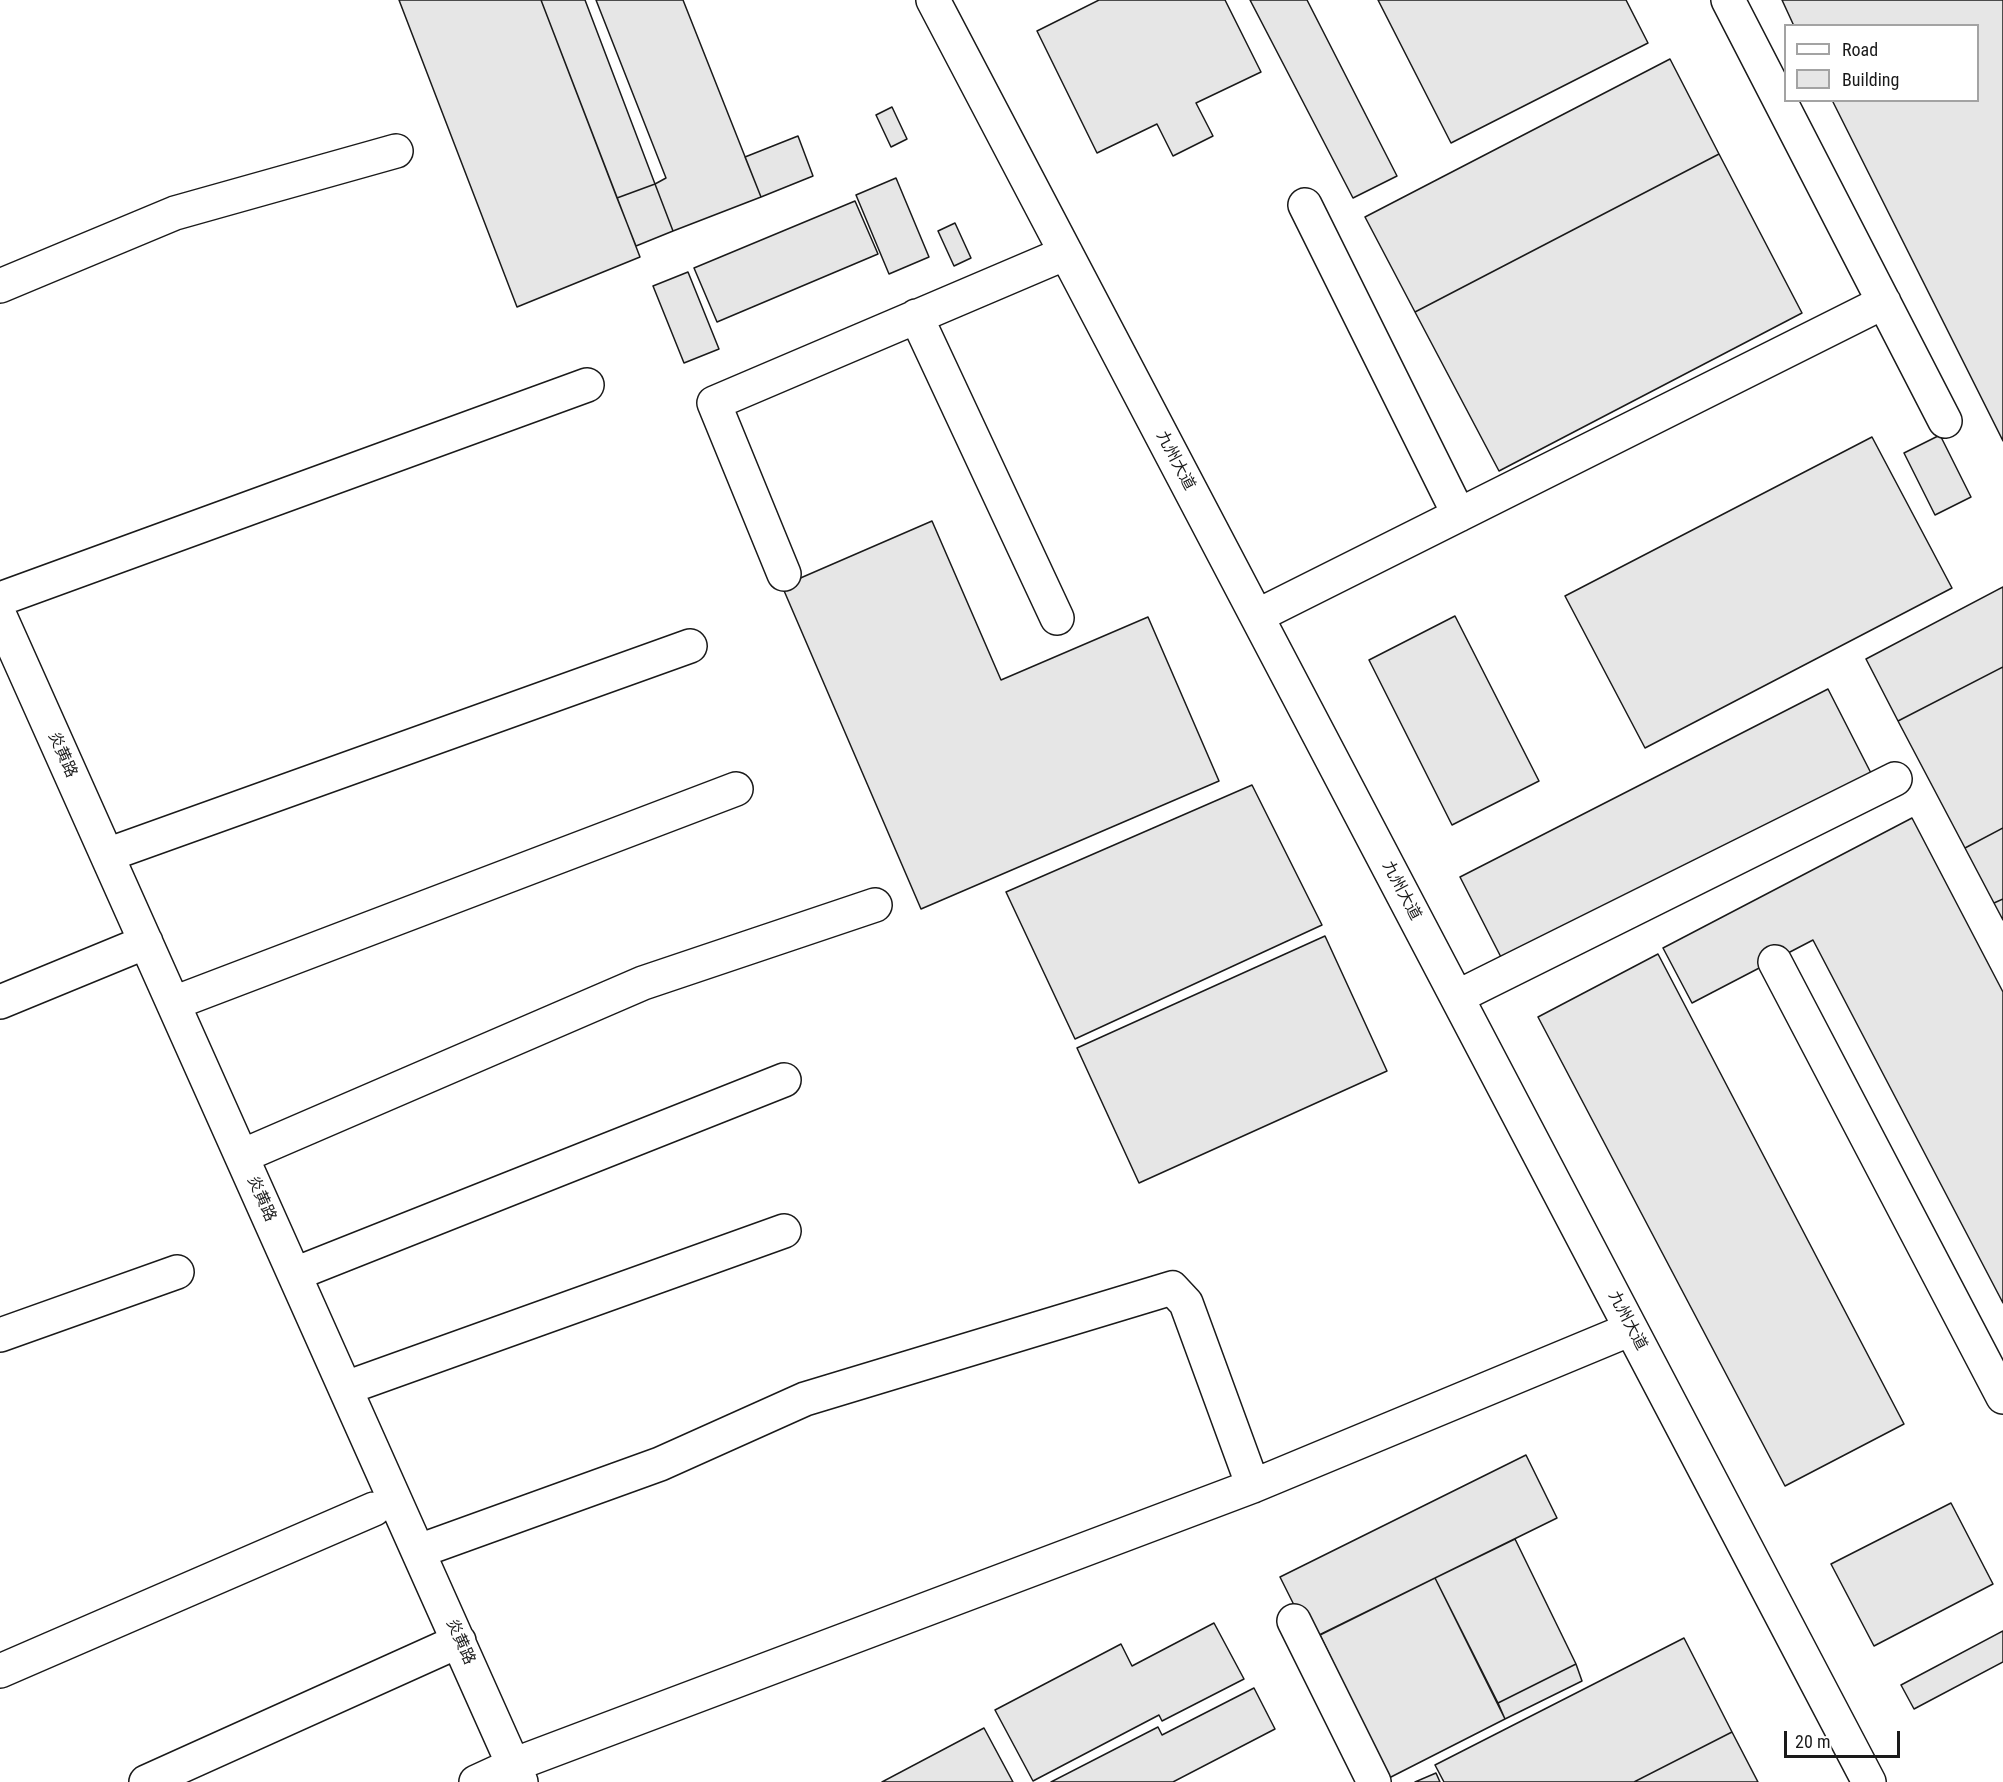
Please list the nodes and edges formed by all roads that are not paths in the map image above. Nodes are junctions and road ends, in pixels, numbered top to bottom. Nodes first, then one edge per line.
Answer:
1 (933, 0) edge
2 (1728, 0) edge
3 (396, 151) dead end
4 (1305, 205) dead end
5 (1066, 253) junction
6 (0, 286) edge
7 (1884, 302) junction
8 (916, 316) junction
9 (587, 386) dead end
10 (1945, 421) dead end
11 (1459, 515) junction
12 (784, 574) dead end
13 (0, 599) edge
14 (0, 616) edge
15 (1257, 616) junction
16 (1057, 618) dead end
17 (690, 646) dead end
18 (1895, 779) dead end
19 (736, 789) dead end
20 (107, 855) junction
21 (875, 905) dead end
22 (146, 942) junction
23 (1775, 962) dead end
24 (1456, 997) junction
25 (0, 1002) edge
26 (174, 1003) junction
27 (784, 1080) dead end
28 (242, 1156) junction
29 (784, 1231) dead end
30 (177, 1272) dead end
31 (295, 1274) junction
32 (1631, 1329) junction
33 (0, 1335) edge
34 (346, 1388) junction
35 (2003, 1397) edge
36 (1253, 1486) junction
37 (374, 1509) dead end
38 (419, 1551) junction
39 (1294, 1621) dead end
40 (459, 1641) junction
41 (0, 1671) edge
42 (517, 1773) edge
43 (146, 1782) edge
44 (476, 1782) edge
45 (1374, 1782) edge
46 (1869, 1782) edge

1 - 5 street, 九州大道
2 - 7 street
3 - 6 street
4 - 11 street
5 - 8 street
5 - 15 street, 九州大道
7 - 10 street
7 - 11 street
8 - 12 street
8 - 16 street
9 - 13 street
11 - 15 street
14 - 20 street, 炎黄路
15 - 24 street, 九州大道
17 - 20 street
18 - 24 street
19 - 26 street
20 - 22 street, 炎黄路
21 - 28 street
22 - 25 street
22 - 26 street, 炎黄路
23 - 35 street
24 - 32 street, 九州大道
26 - 28 street, 炎黄路
27 - 31 street
28 - 31 street, 炎黄路
29 - 34 street
30 - 33 street
31 - 34 street, 炎黄路
32 - 36 street
32 - 46 street, 九州大道
34 - 38 street, 炎黄路
36 - 38 street
36 - 42 street
37 - 41 street
38 - 40 street, 炎黄路
39 - 45 street
40 - 42 street, 炎黄路
40 - 43 street
42 - 44 street

